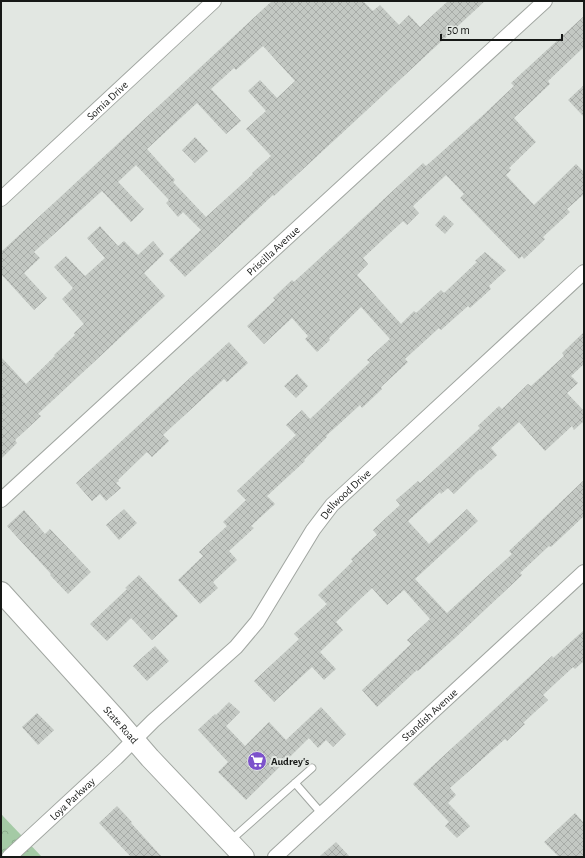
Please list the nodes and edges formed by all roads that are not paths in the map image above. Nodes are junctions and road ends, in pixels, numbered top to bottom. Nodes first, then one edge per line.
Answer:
1 (214, 1) edge
2 (545, 1) edge
3 (1, 199) edge
4 (584, 272) edge
5 (1, 500) edge
6 (584, 572) edge
7 (1, 592) edge
8 (134, 739) junction
9 (312, 768) dead end
10 (295, 783) junction
11 (322, 814) junction
12 (230, 842) junction
13 (9, 857) edge
14 (244, 857) edge
15 (275, 857) edge

1 - 3 street, Somia Drive
2 - 5 street, Priscilla Avenue
4 - 8 street, Dellwood Drive
6 - 11 street, Standish Avenue
7 - 8 main road, State Road
8 - 12 main road, State Road
8 - 13 street, Loya Parkway
9 - 10 lane
10 - 11 lane
10 - 12 lane
11 - 15 street, Standish Avenue
12 - 14 main road, State Road

